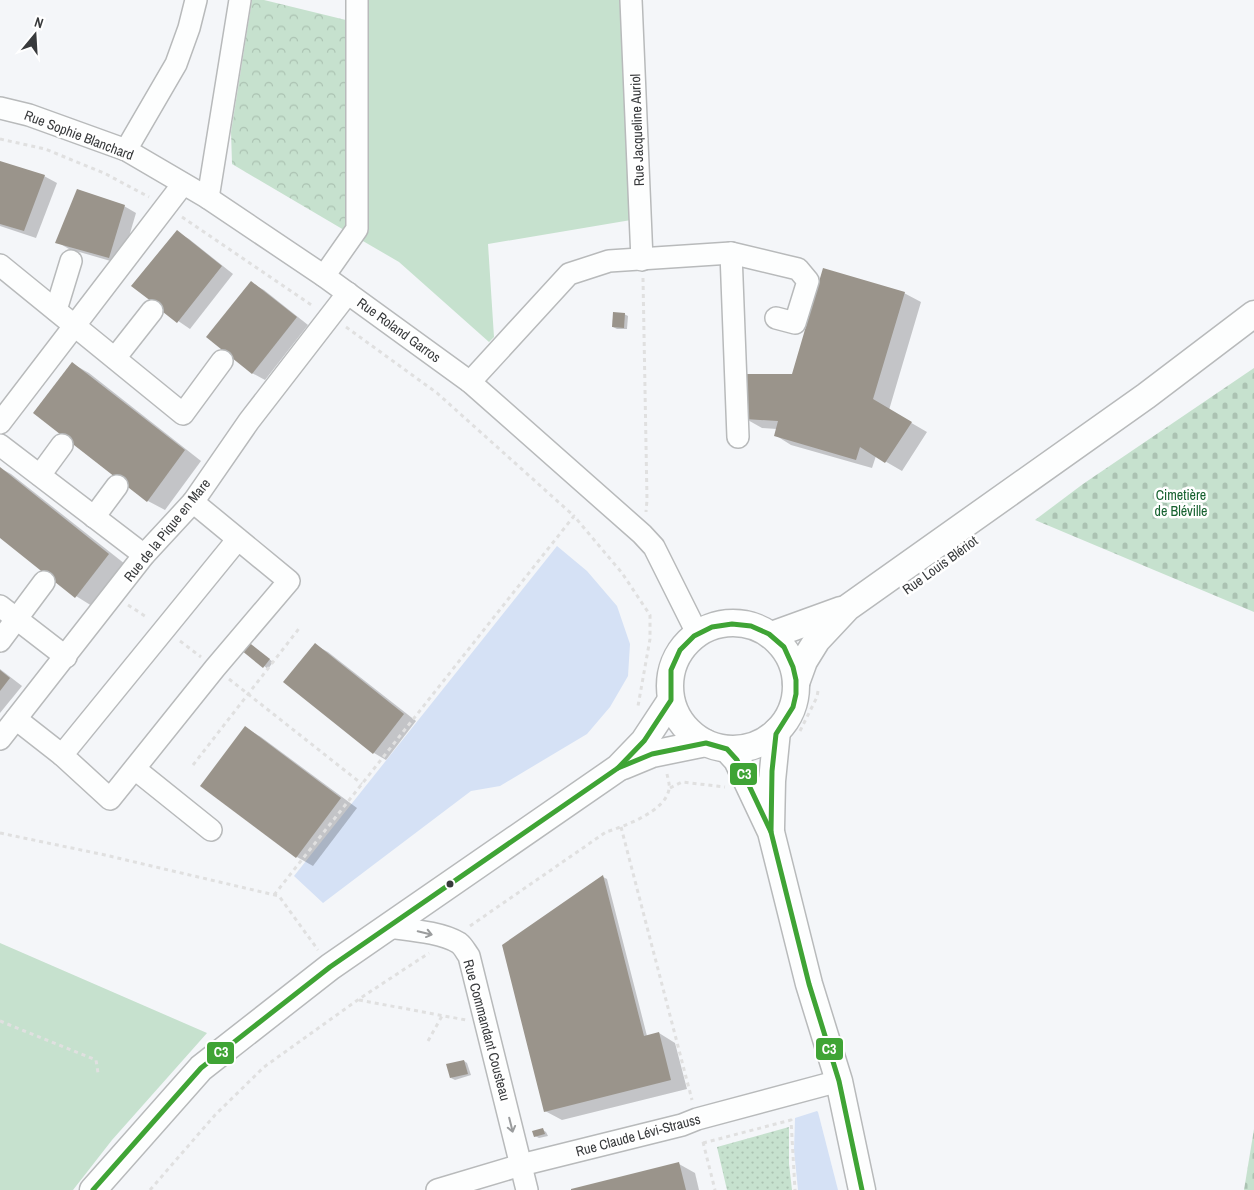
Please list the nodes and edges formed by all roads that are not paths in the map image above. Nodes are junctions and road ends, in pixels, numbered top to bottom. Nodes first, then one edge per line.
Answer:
1 (196, 0) edge
2 (240, 0) edge
3 (358, 0) edge
4 (631, 0) edge
5 (0, 108) edge
6 (126, 150) junction
7 (183, 184) junction
8 (208, 198) junction
9 (732, 253) junction
10 (642, 260) junction
11 (71, 262) dead end
12 (0, 265) edge
13 (324, 276) junction
14 (348, 293) junction
15 (56, 310) junction
16 (152, 311) dead end
17 (1254, 314) edge
18 (776, 318) dead end
19 (75, 325) junction
20 (115, 358) junction
21 (222, 361) dead end
22 (470, 382) junction
23 (0, 423) edge
24 (738, 437) dead end
25 (62, 444) dead end
26 (0, 445) edge
27 (40, 475) junction
28 (117, 486) dead end
29 (193, 502) junction
30 (94, 517) junction
31 (238, 539) junction
32 (144, 555) junction
33 (44, 582) dead end
34 (847, 608) junction
35 (8, 612) edge
36 (697, 633) junction
37 (772, 636) junction
38 (0, 641) edge
39 (66, 657) junction
40 (808, 686) junction
41 (671, 700) junction
42 (16, 719) junction
43 (786, 735) junction
44 (0, 739) edge
45 (717, 746) junction
46 (62, 755) junction
47 (618, 768) junction
48 (134, 769) junction
49 (211, 830) dead end
50 (771, 832) junction
51 (388, 927) junction
52 (839, 1081) junction
53 (521, 1165) junction
54 (93, 1190) edge
55 (437, 1190) edge
56 (527, 1190) edge
57 (862, 1190) edge

1 - 6 street
2 - 8 street
3 - 13 street
4 - 10 street, Rue Jacqueline Auriol
5 - 6 street, Rue Sophie Blanchard
6 - 7 street, Rue Sophie Blanchard
7 - 8 street, Rue Sophie Blanchard
7 - 19 street
8 - 13 street, Rue Roland Garros
9 - 10 street
9 - 18 street
9 - 24 street
10 - 22 street
11 - 15 street
12 - 15 street
13 - 14 street, Rue Roland Garros
14 - 22 street, Rue Roland Garros
14 - 29 street, Rue de la Pique en Mare
15 - 19 street
16 - 20 street
17 - 34 main road, Rue Louis Blériot
19 - 20 street
19 - 23 street
20 - 21 street
22 - 36 street, Rue Roland Garros
25 - 27 street
26 - 27 street
27 - 30 street
28 - 30 street
29 - 31 street
29 - 32 street, Rue de la Pique en Mare
30 - 32 street
31 - 46 street
31 - 48 street
32 - 39 street, Rue de la Pique en Mare
33 - 35 street
34 - 37 main road, Rue Louis Blériot
34 - 40 main road, Rue Louis Blériot
35 - 38 street
35 - 39 street
36 - 37 main road
36 - 41 main road
37 - 40 main road
39 - 42 street, Rue de la Pique en Mare
40 - 43 main road
41 - 45 main road
41 - 47 main road
42 - 44 street, Rue de la Pique en Mare
42 - 46 street
43 - 45 main road
43 - 50 main road
45 - 47 main road
45 - 50 main road
46 - 48 street
47 - 51 main road
48 - 49 street
50 - 52 main road
51 -> 53 street, Rue Commandant Cousteau
51 - 54 main road
52 - 53 street, Rue Claude Lévi-Strauss
52 - 57 main road
53 - 55 street, Rue Claude Lévi-Strauss
53 - 56 street, Rue Commandant Cousteau

